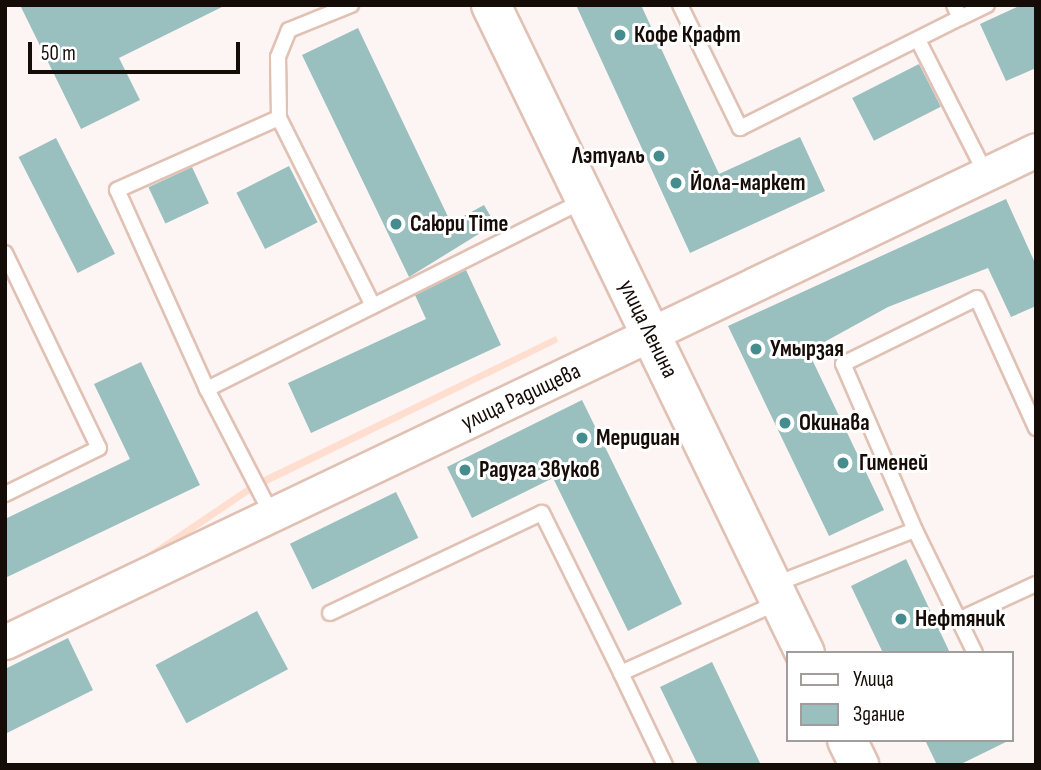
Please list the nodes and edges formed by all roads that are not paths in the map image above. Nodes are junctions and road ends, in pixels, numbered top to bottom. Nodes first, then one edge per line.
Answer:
1 (351, 5) edge
2 (491, 5) edge
3 (680, 5) edge
4 (987, 5) edge
5 (957, 12) edge
6 (918, 40) junction
7 (279, 118) junction
8 (1036, 150) edge
9 (986, 174) junction
10 (585, 200) junction
11 (5, 254) edge
12 (373, 306) junction
13 (651, 334) junction
14 (207, 389) junction
15 (1036, 428) edge
16 (5, 494) edge
17 (272, 515) junction
18 (915, 530) junction
19 (1036, 584) edge
20 (776, 593) junction
21 (330, 613) dead end
22 (958, 620) junction
23 (5, 642) edge
24 (804, 651) edge
25 (974, 651) edge
26 (621, 673) junction
27 (848, 742) edge
28 (665, 765) edge
29 (859, 765) edge

1 - 7 lane
2 - 10 main road, улица Ленина
3 - 6 lane
4 - 5 lane
5 - 6 lane
6 - 9 lane
7 - 12 lane
7 - 14 lane
8 - 9 street, улица Радищева
9 - 13 street, улица Радищева
10 - 12 lane
10 - 13 main road, улица Ленина
11 - 16 lane
12 - 14 lane
13 - 17 street, улица Радищева
13 - 20 main road, улица Ленина
14 - 17 lane
15 - 18 lane
17 - 23 street, улица Радищева
18 - 20 lane
18 - 22 lane
19 - 22 lane
20 - 24 main road, улица Ленина
20 - 26 lane
21 - 26 lane
22 - 25 lane
26 - 28 lane
27 - 29 main road

